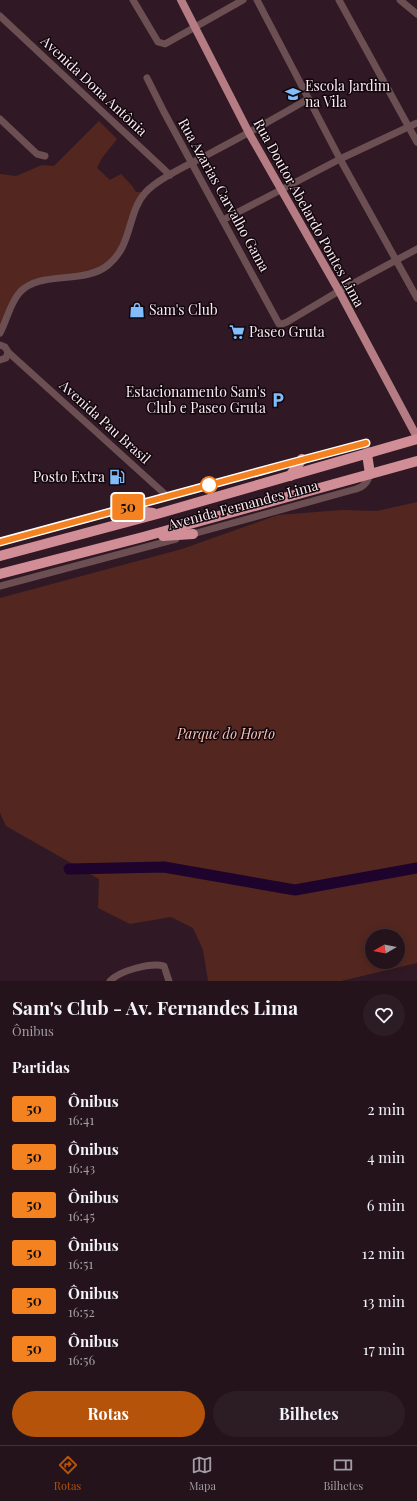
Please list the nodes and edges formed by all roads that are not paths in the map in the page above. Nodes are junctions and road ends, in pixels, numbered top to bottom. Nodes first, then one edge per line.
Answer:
1 (133, 0) edge
2 (181, 0) edge
3 (242, 0) edge
4 (257, 0) edge
5 (339, 0) edge
6 (400, 0) edge
7 (417, 14) edge
8 (0, 16) edge
9 (194, 27) junction
10 (147, 78) dead end
11 (308, 100) junction
12 (0, 119) edge
13 (417, 123) edge
14 (409, 127) junction
15 (249, 133) junction
16 (417, 142) edge
17 (45, 156) dead end
18 (340, 159) junction
19 (192, 163) junction
20 (170, 175) junction
21 (280, 191) junction
22 (223, 220) junction
23 (417, 249) edge
24 (396, 260) junction
25 (339, 291) junction
26 (417, 298) edge
27 (2, 329) edge
28 (1, 345) edge
29 (4, 357) edge
30 (417, 438) edge
31 (366, 448) junction
32 (302, 460) junction
33 (417, 461) edge
34 (370, 474) junction
35 (290, 476) junction
36 (167, 496) junction
37 (119, 510) junction
38 (157, 514) junction
39 (193, 534) junction
40 (144, 537) junction
41 (0, 542) edge
42 (0, 556) edge
43 (0, 574) edge
44 (0, 586) edge
45 (110, 981) edge
46 (169, 981) edge

1 - 9 street
2 - 9 main road, Rua Doutor Abelardo Pontes Lima
3 - 9 street
4 - 11 street
5 - 14 street
6 - 7 street
8 - 20 street, Avenida Dona Antônia
9 - 15 main road, Rua Doutor Abelardo Pontes Lima
10 - 19 street, Rua Azarias Carvalho Gama
11 - 15 street
11 - 18 street
12 - 17 street
13 - 14 street
14 - 16 street
14 - 18 street
15 - 19 street
15 - 21 main road, Rua Doutor Abelardo Pontes Lima
18 - 21 street
18 - 24 street
19 - 20 street
19 - 22 street, Rua Azarias Carvalho Gama
20 - 27 street
21 - 22 street
21 - 25 main road, Rua Doutor Abelardo Pontes Lima
22 - 25 street, Rua Azarias Carvalho Gama
23 - 24 street
24 - 25 street
24 - 26 street
25 - 30 main road, Rua Doutor Abelardo Pontes Lima
27 - 28 street
28 - 29 street
29 - 36 street, Avenida Pau Brasil
30 - 31 highway, Avenida Fernandes Lima
31 - 32 street, Avenida Fernandes Lima
31 - 34 highway
31 - 35 highway, Avenida Fernandes Lima
32 - 35 highway
32 - 36 street, Avenida Fernandes Lima
33 - 34 highway, Avenida Fernandes Lima
34 - 39 street, Avenida Fernandes Lima
34 - 40 highway, Avenida Fernandes Lima
35 - 38 highway, Avenida Fernandes Lima
36 - 37 street, Avenida Fernandes Lima
37 - 38 highway
37 - 41 street, Avenida Fernandes Lima
38 - 42 highway, Avenida Fernandes Lima
39 - 40 highway
39 - 44 street, Avenida Fernandes Lima
40 - 43 highway, Avenida Fernandes Lima
45 - 46 street

